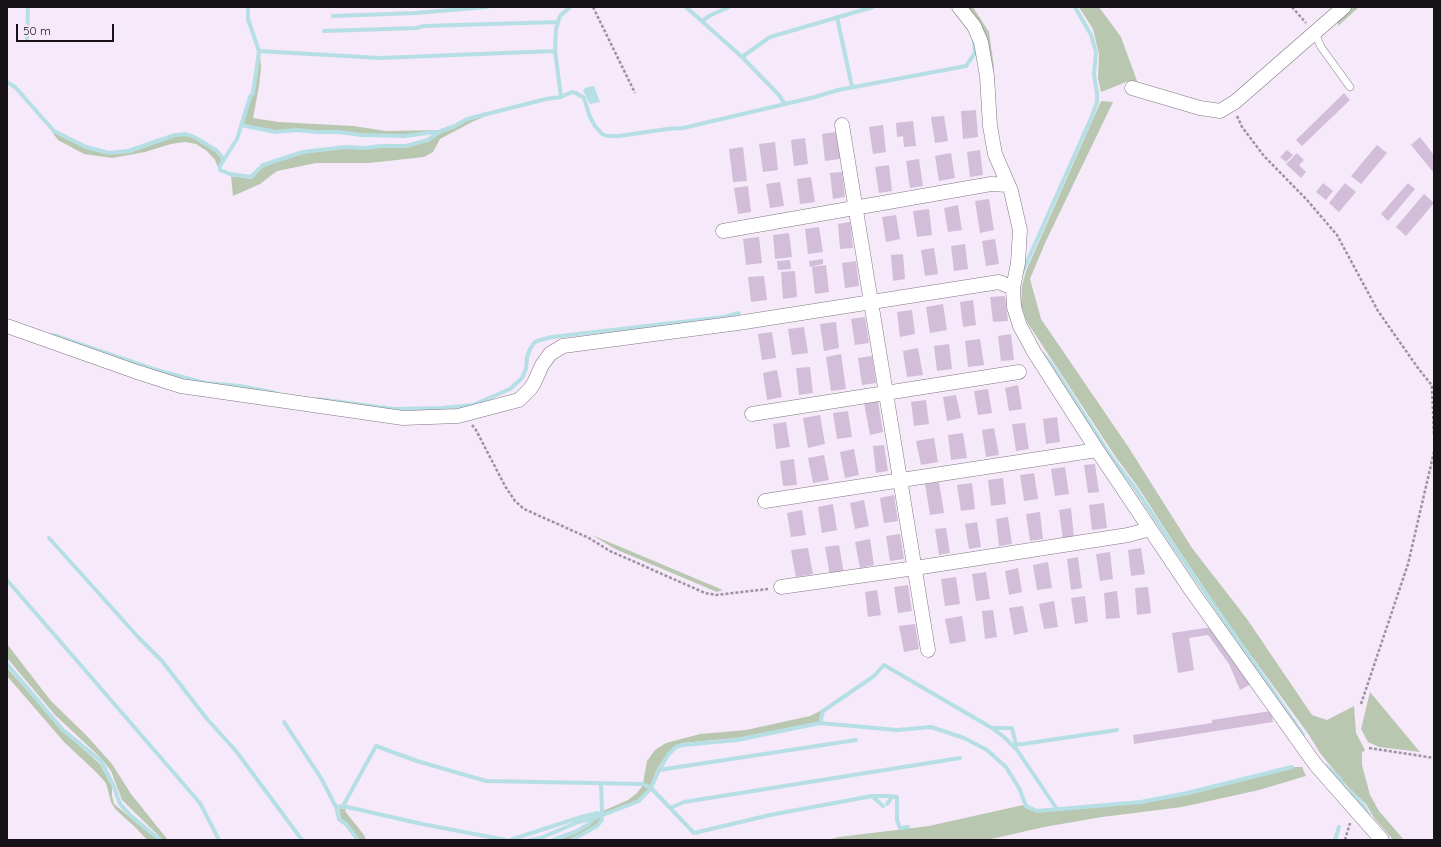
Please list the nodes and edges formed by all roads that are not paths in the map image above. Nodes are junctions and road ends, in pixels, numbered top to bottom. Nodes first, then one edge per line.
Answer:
1 (959, 7) edge
2 (1344, 7) edge
3 (1315, 33) junction
4 (1350, 87) dead end
5 (1132, 88) dead end
6 (842, 124) dead end
7 (1008, 186) junction
8 (856, 208) junction
9 (723, 231) dead end
10 (1013, 288) junction
11 (871, 303) junction
12 (7, 326) edge
13 (1019, 372) dead end
14 (886, 392) junction
15 (752, 414) dead end
16 (1097, 450) junction
17 (901, 481) junction
18 (765, 502) dead end
19 (1150, 529) junction
20 (915, 568) junction
21 (781, 587) road end
22 (928, 650) dead end
23 (1382, 840) edge

1 - 7 street
2 - 3 street
3 - 4 lane
3 - 5 street
6 - 8 street
7 - 8 street
7 - 10 street
8 - 9 street
8 - 11 street
10 - 11 street
10 - 16 street
11 - 12 street
11 - 14 street
13 - 14 street
14 - 15 street
14 - 17 street
16 - 17 street
16 - 19 street
17 - 18 street
17 - 20 street
19 - 20 street
19 - 23 street
20 - 21 street
20 - 22 street

